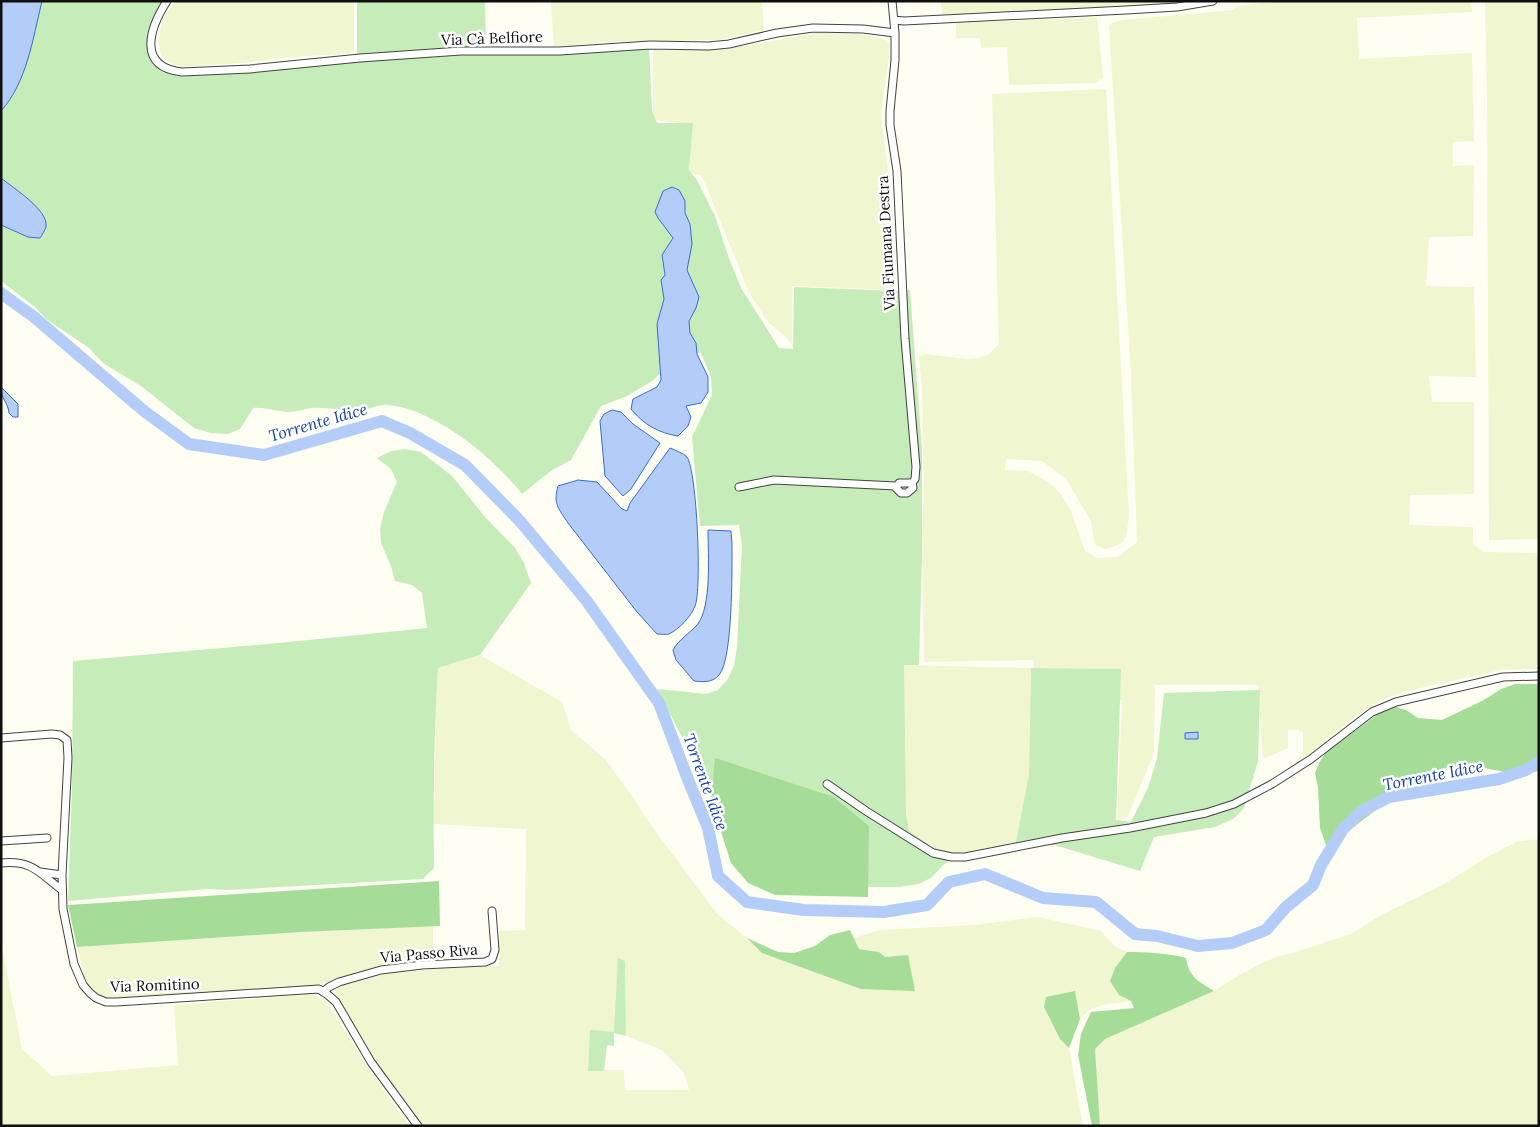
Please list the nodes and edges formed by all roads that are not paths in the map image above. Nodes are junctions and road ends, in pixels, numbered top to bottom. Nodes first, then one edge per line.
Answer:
1 (167, 1) edge
2 (892, 1) edge
3 (1213, 1) edge
4 (894, 20) junction
5 (895, 33) junction
6 (740, 487) dead end
7 (1539, 676) edge
8 (1, 738) edge
9 (827, 784) dead end
10 (47, 838) dead end
11 (1, 841) edge
12 (1, 863) edge
13 (40, 872) junction
14 (62, 875) junction
15 (62, 890) junction
16 (492, 911) dead end
17 (323, 992) junction
18 (418, 1126) edge

1 - 5 street, Via Cà Belfiore
2 - 4 street, Via Fiumana Destra
3 - 4 street
4 - 5 street, Via Fiumana Destra
5 - 6 street, Via Fiumana Destra
7 - 9 street
8 - 14 street, Via Romitino
10 - 11 street
12 - 13 street
13 - 14 street
13 - 15 street
14 - 15 street, Via Romitino
15 - 17 street, Via Romitino
16 - 17 street, Via Passo Riva
17 - 18 street

